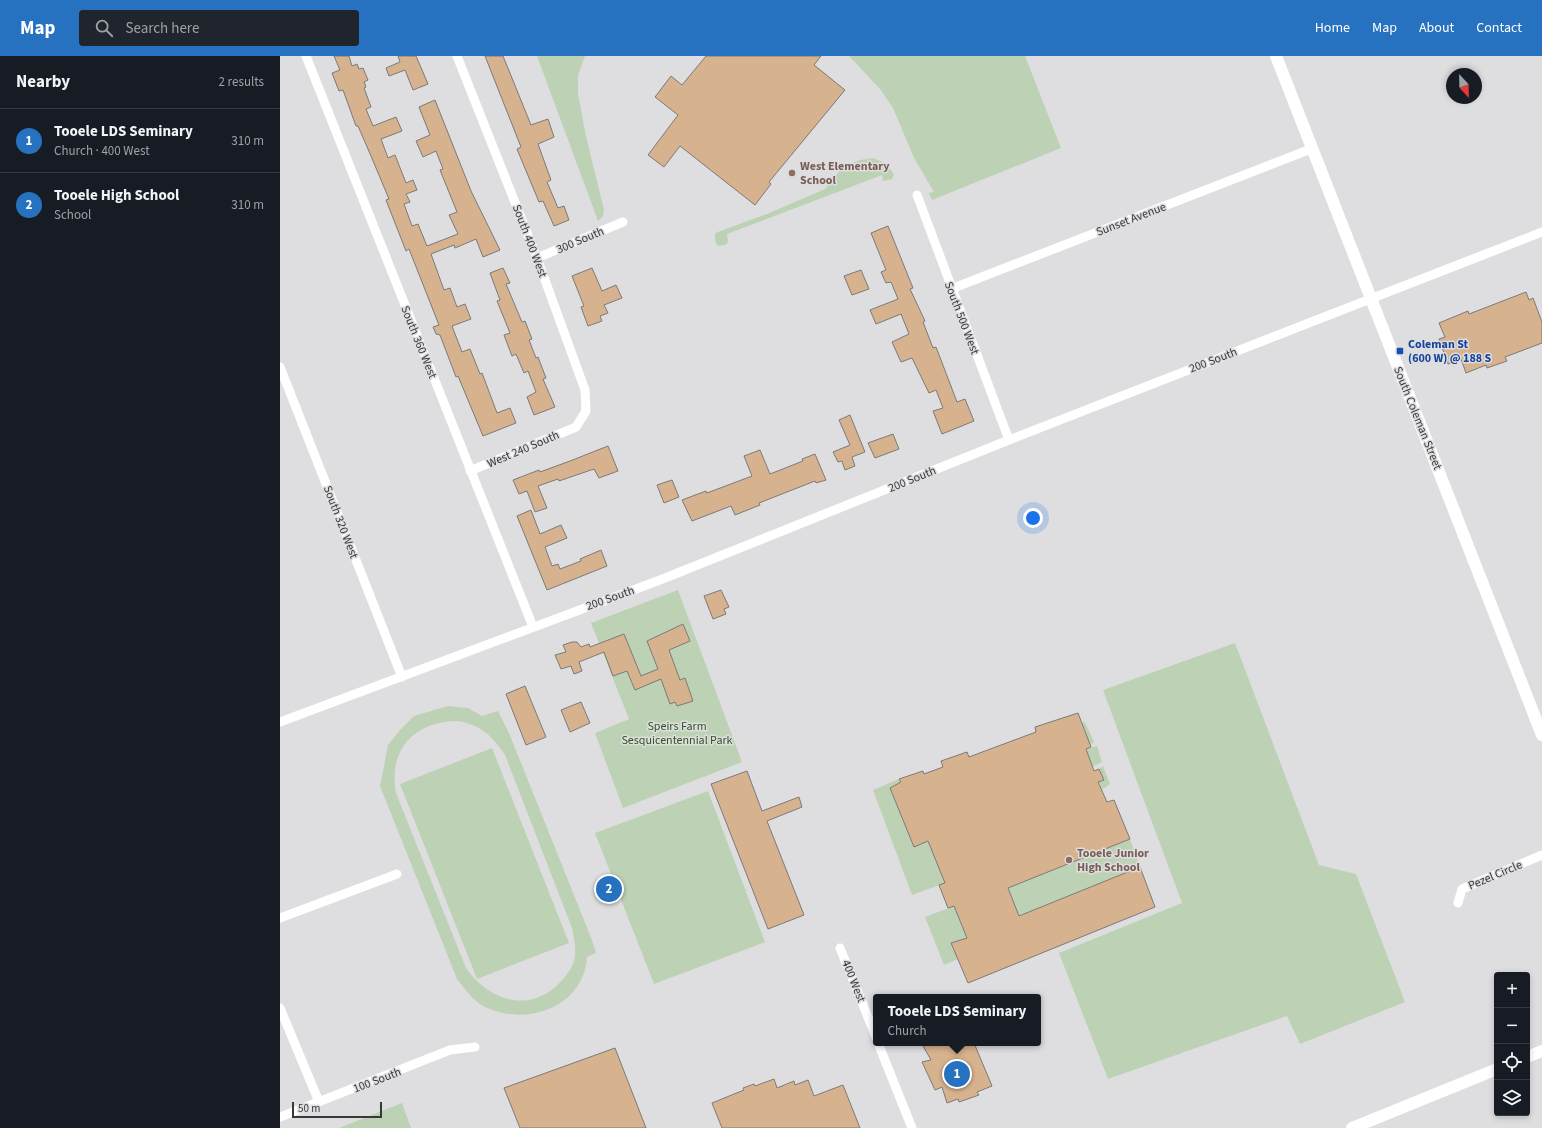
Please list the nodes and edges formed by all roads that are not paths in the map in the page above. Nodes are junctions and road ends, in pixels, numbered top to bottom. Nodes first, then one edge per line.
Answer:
1 (306, 56) edge
2 (457, 56) edge
3 (1276, 56) edge
4 (1311, 149) junction
5 (917, 195) dead end
6 (623, 222) dead end
7 (1542, 232) edge
8 (537, 258) junction
9 (951, 289) junction
10 (1370, 299) junction
11 (280, 367) edge
12 (576, 427) joint
13 (1009, 440) junction
14 (470, 471) junction
15 (533, 627) junction
16 (402, 677) junction
17 (280, 722) edge
18 (1542, 734) edge
19 (1542, 855) edge
20 (397, 874) dead end
21 (1458, 903) dead end
22 (280, 918) edge
23 (840, 948) dead end
24 (280, 1008) edge
25 (873, 1030) edge
26 (879, 1046) edge
27 (475, 1047) dead end
28 (1542, 1051) edge
29 (1530, 1056) edge
30 (1494, 1070) edge
31 (319, 1102) junction
32 (280, 1117) edge
33 (912, 1128) edge
34 (1352, 1128) edge

1 - 14 street, South 360 West
2 - 8 street, South 400 West
3 - 4 street, South Coleman Street
4 - 9 street, Sunset Avenue
4 - 10 street, South Coleman Street
5 - 9 street, South 500 West
6 - 8 street, 300 South
7 - 10 street, 200 South
8 - 12 street, South 400 West
9 - 13 street, South 500 West
10 - 13 street, 200 South
10 - 18 street, South Coleman Street
11 - 16 street, South 320 West
12 - 14 street, West 240 South
13 - 15 street, 200 South
14 - 15 street, South 360 West
15 - 16 street, 200 South
16 - 17 street, 200 South
19 - 21 street, Pezel Circle
20 - 22 street
23 - 25 street, 400 West
24 - 31 street
26 - 33 street
27 - 31 street, 100 South
28 - 29 street
30 - 34 street
31 - 32 street, 100 South

